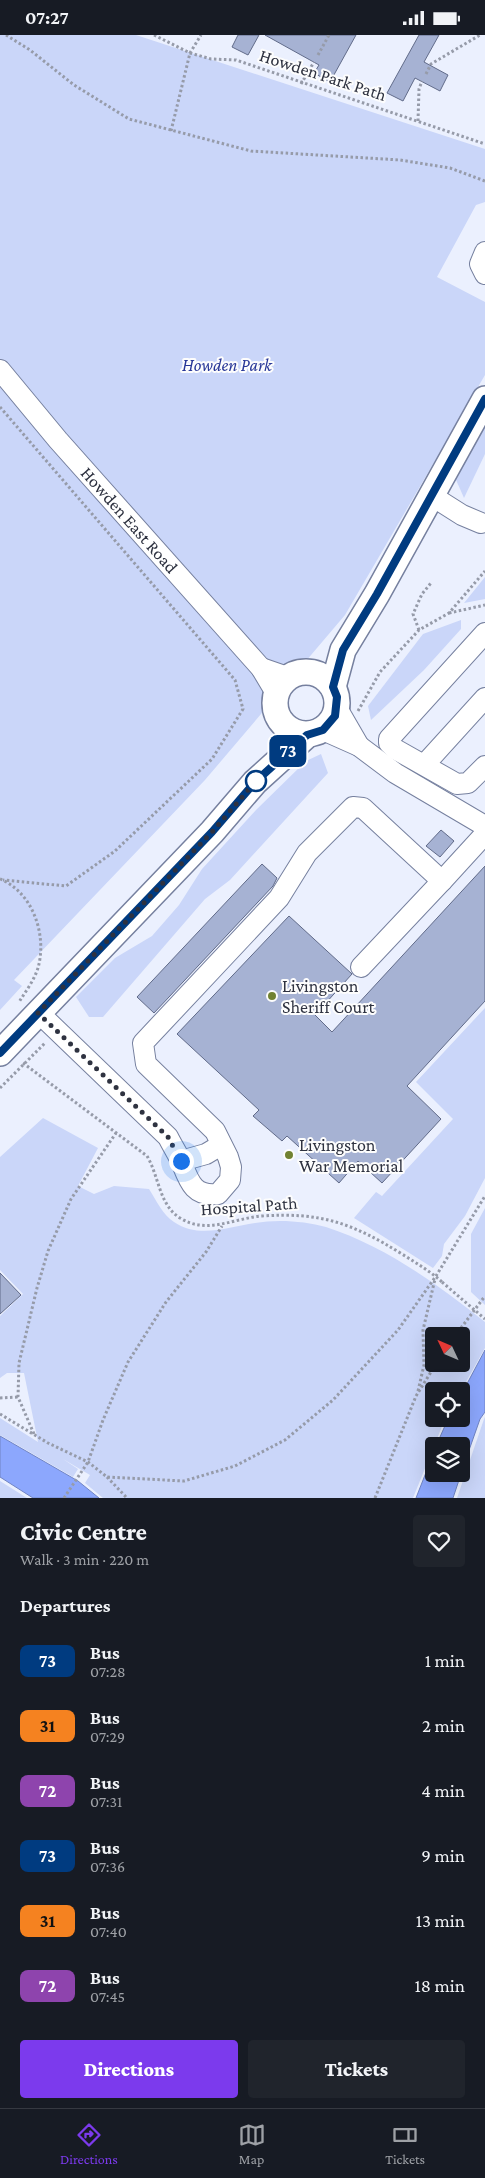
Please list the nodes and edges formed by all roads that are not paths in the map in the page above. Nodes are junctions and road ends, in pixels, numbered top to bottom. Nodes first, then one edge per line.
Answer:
1 (485, 252) edge
2 (485, 274) edge
3 (0, 370) edge
4 (485, 399) edge
5 (432, 496) junction
6 (481, 523) dead end
7 (485, 633) edge
8 (343, 650) junction
9 (312, 672) junction
10 (282, 685) junction
11 (335, 697) junction
12 (485, 698) edge
13 (282, 724) junction
14 (315, 732) junction
15 (359, 747) junction
16 (425, 764) junction
17 (485, 766) edge
18 (255, 782) junction
19 (485, 826) edge
20 (485, 834) edge
21 (442, 881) junction
22 (361, 967) dead end
23 (27, 1010) junction
24 (3, 1049) edge
25 (221, 1145) junction
26 (181, 1161) junction

1 - 2 street
3 - 10 street, Howden East Road
4 - 5 main road
5 - 6 street
5 - 8 main road
7 - 16 street
8 - 9 main road
8 - 11 main road
9 - 10 main road
9 - 11 main road
10 - 13 main road
11 - 14 main road
11 - 15 street
12 - 16 street
13 - 14 main road
13 - 18 main road
14 - 15 street
14 - 18 main road
15 - 19 street
16 - 17 street
18 - 23 main road
20 - 21 street
21 - 22 street
21 - 25 street
23 - 24 main road
23 - 26 street
25 - 26 street
25 - 26 street

